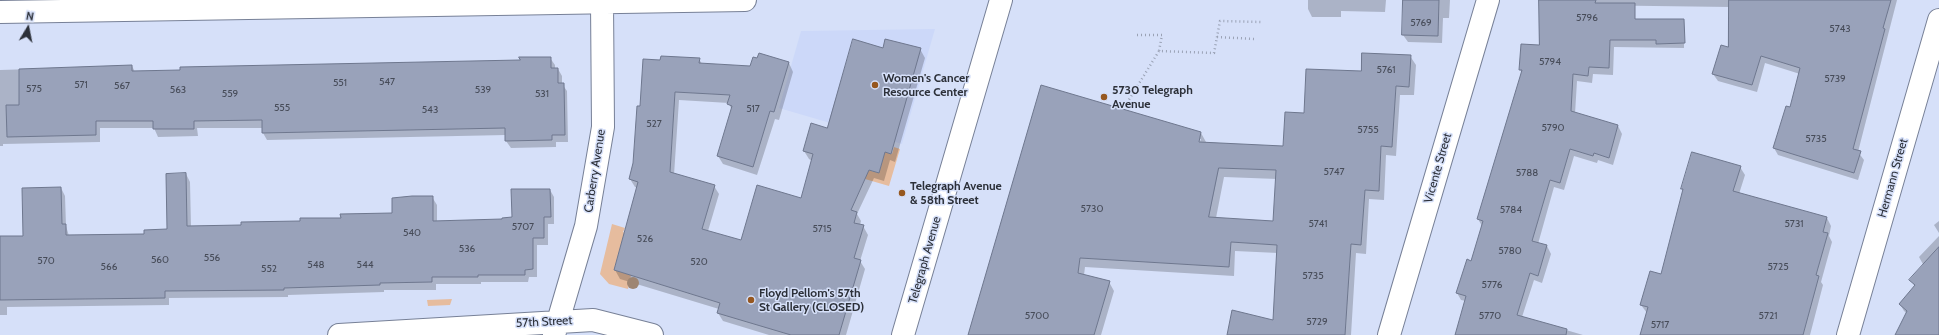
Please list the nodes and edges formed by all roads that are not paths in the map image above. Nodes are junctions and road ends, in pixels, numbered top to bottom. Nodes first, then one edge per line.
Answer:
1 (745, 0) edge
2 (1001, 0) edge
3 (1488, 0) edge
4 (602, 2) junction
5 (0, 12) edge
6 (1939, 20) edge
7 (556, 329) edge
8 (339, 335) edge
9 (652, 335) edge
10 (903, 335) edge
11 (1389, 335) edge
12 (1848, 335) edge

1 - 4 street
2 - 10 street, Telegraph Avenue
3 - 11 street, Vicente Street
4 - 5 street
4 - 7 street, Carberry Avenue
6 - 12 street, Hermann Street
7 - 8 street, 57th Street
7 - 9 street, 57th Street

